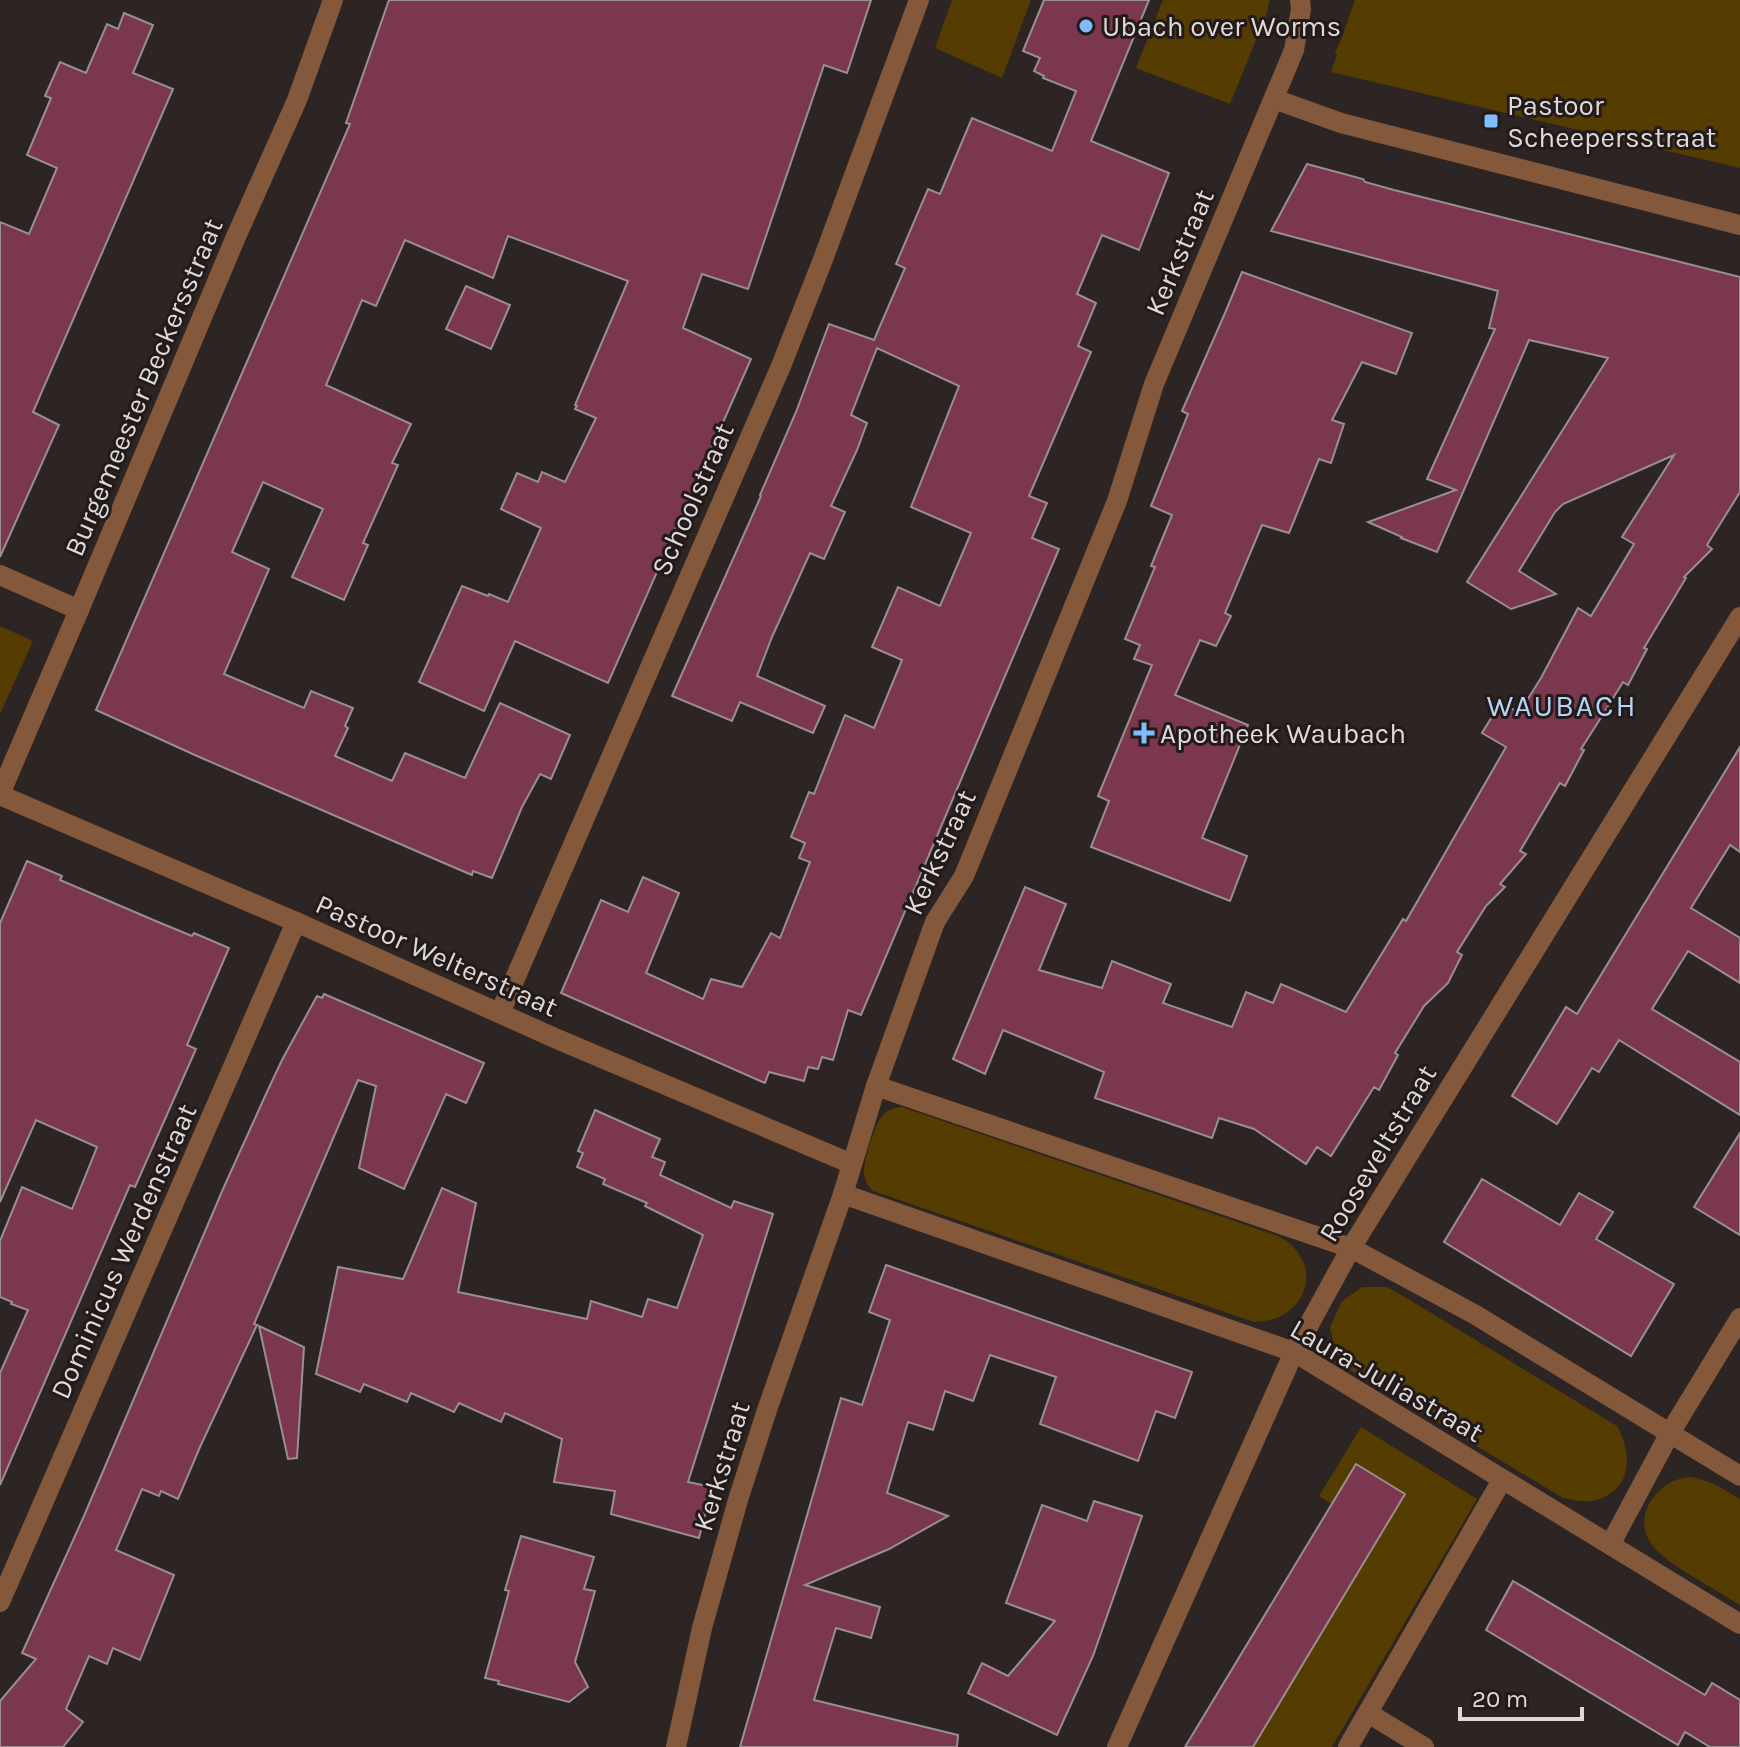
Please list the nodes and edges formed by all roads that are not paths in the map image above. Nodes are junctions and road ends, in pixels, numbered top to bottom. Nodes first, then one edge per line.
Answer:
1 (333, 0) edge
2 (919, 0) edge
3 (1300, 0) edge
4 (1274, 99) junction
5 (1740, 225) edge
6 (0, 575) edge
7 (79, 610) junction
8 (1740, 617) edge
9 (0, 794) edge
10 (296, 922) junction
11 (500, 1013) junction
12 (876, 1086) junction
13 (852, 1164) junction
14 (843, 1194) junction
15 (1351, 1248) junction
16 (1740, 1318) edge
17 (1294, 1352) junction
18 (1670, 1433) junction
19 (1740, 1476) edge
20 (1502, 1480) junction
21 (1610, 1545) junction
22 (0, 1602) edge
23 (1740, 1624) edge
24 (1368, 1713) junction
25 (676, 1747) edge
26 (1117, 1747) edge
27 (1348, 1747) edge
28 (1424, 1747) edge

1 - 7 street, Burgemeester Beckersstraat
2 - 11 street, Schoolstraat
3 - 4 street, Kerkstraat
4 - 5 street
4 - 12 street, Kerkstraat
6 - 7 street
7 - 9 street, Burgemeester Beckersstraat
8 - 15 street, Rooseveltstraat
9 - 10 street, Pastoor Welterstraat
10 - 11 street, Pastoor Welterstraat
10 - 22 street, Dominicus Werdenstraat
11 - 13 street, Pastoor Welterstraat
12 - 13 street, Kerkstraat
12 - 15 street
13 - 14 street, Kerkstraat
14 - 17 street, Laura-Juliastraat
14 - 25 street, Kerkstraat
15 - 17 street, Rooseveltstraat
15 - 18 street
16 - 18 street
17 - 20 street, Laura-Juliastraat
17 - 26 street, Rooseveltstraat
18 - 19 street
18 - 21 street
20 - 21 street, Laura-Juliastraat
20 - 24 street
21 - 23 street, Laura-Juliastraat
24 - 27 street
24 - 28 street

